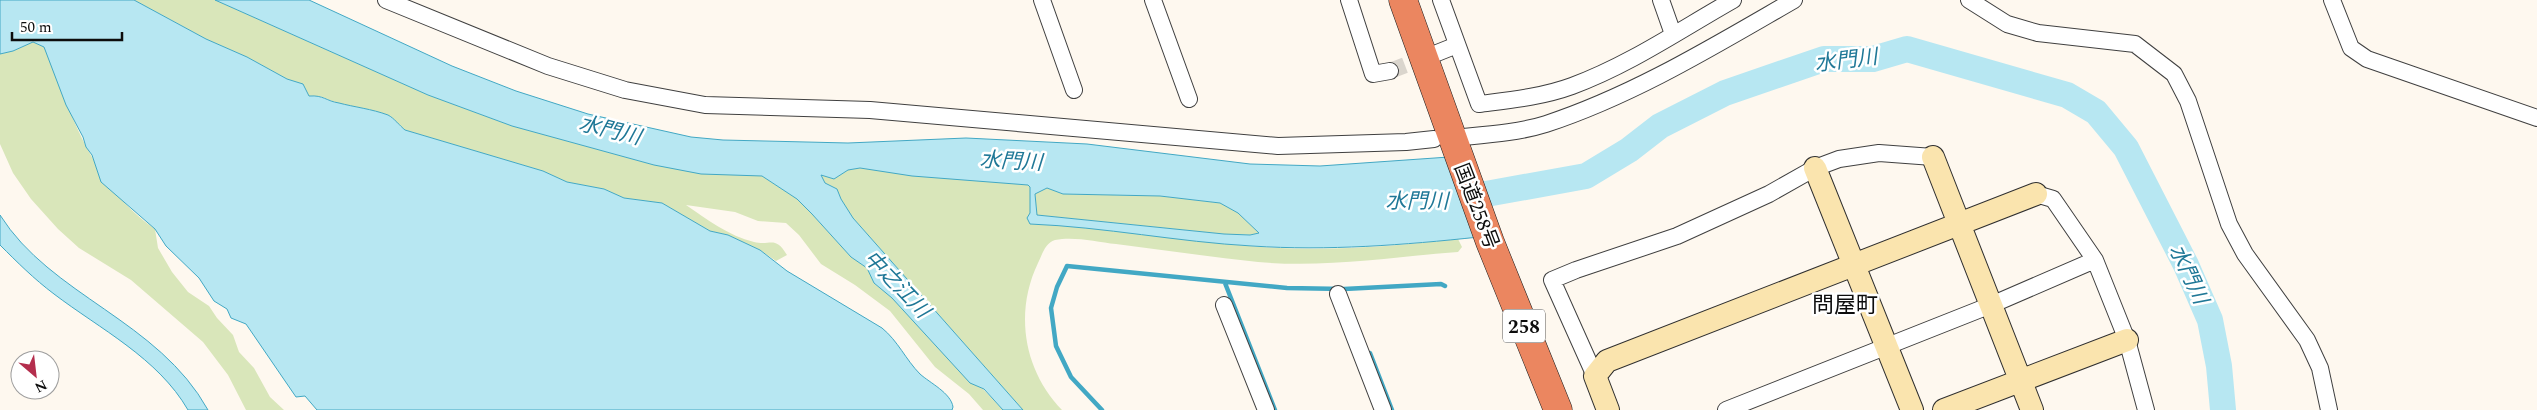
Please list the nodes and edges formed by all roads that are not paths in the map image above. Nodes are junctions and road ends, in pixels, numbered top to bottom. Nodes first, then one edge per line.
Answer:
1 (386, 0) edge
2 (1042, 0) edge
3 (1153, 0) edge
4 (1349, 0) edge
5 (1383, 0) edge
6 (1403, 0) edge
7 (1441, 0) edge
8 (1661, 0) edge
9 (1733, 0) edge
10 (1794, 0) edge
11 (1969, 0) edge
12 (2332, 0) edge
13 (1673, 34) junction
14 (1458, 46) junction
15 (1437, 53) tunnel mouth
16 (1390, 70) tunnel mouth
17 (1074, 90) dead end
18 (1189, 99) dead end
19 (2537, 118) edge
20 (1445, 144) junction
21 (1933, 157) joint
22 (1815, 168) junction
23 (2036, 194) joint
24 (1959, 223) junction
25 (1482, 245) junction
26 (2095, 260) junction
27 (1854, 265) junction
28 (1338, 294) dead end
29 (1224, 304) dead end
30 (1991, 305) junction
31 (2128, 340) junction
32 (1887, 347) junction
33 (1595, 376) junction
34 (2021, 382) junction
35 (1266, 410) edge
36 (1383, 410) edge
37 (1538, 410) edge
38 (1558, 410) edge
39 (1608, 410) edge
40 (1726, 410) edge
41 (1912, 410) edge
42 (1944, 410) edge
43 (2032, 410) edge
44 (2146, 410) edge
45 (2329, 410) edge

1 - 20 street
2 - 17 street
3 - 18 street
4 - 16 street
5 - 20 highway, 国道258号 / 258
6 - 20 highway, 国道258号 / 258
7 - 14 street
8 - 13 street
9 - 13 street
10 - 20 street
11 - 45 street
12 - 19 street
13 - 14 street
14 - 15 street
20 - 25 highway, 国道258号 / 258
21 - 22 street
21 - 24 street
22 - 27 street
22 - 33 street
23 - 24 street
23 - 26 street
24 - 27 street
24 - 30 street
25 - 37 highway, 国道258号 / 258
25 - 38 highway, 国道258号 / 258
26 - 30 street
26 - 31 street
27 - 32 street
27 - 33 street
28 - 36 street
29 - 35 street
30 - 32 street
30 - 34 street
31 - 34 street
31 - 44 street
32 - 40 street
32 - 41 street
33 - 39 street
34 - 42 street
34 - 43 street

